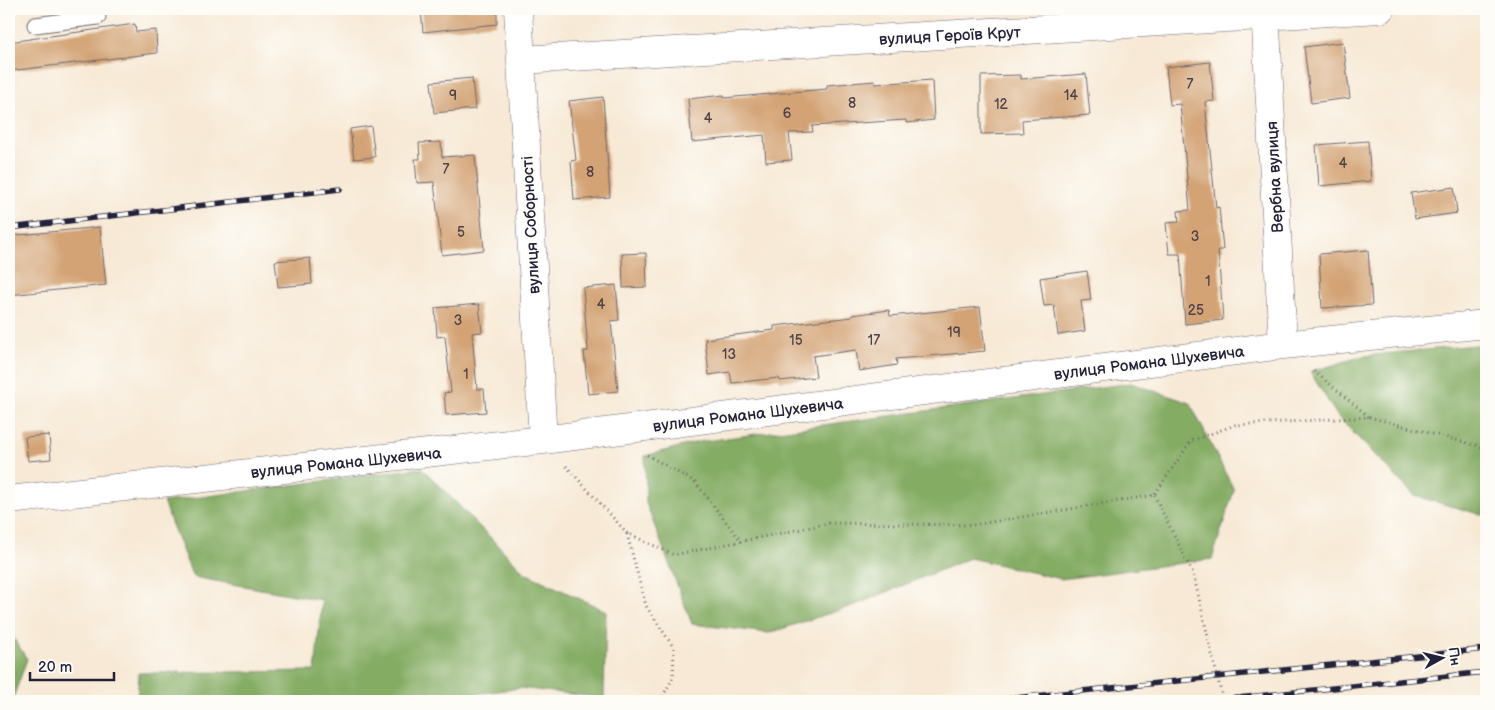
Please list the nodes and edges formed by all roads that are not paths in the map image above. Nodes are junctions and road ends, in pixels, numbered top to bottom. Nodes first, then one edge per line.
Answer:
1 (96, 9) edge
2 (518, 9) edge
3 (1380, 9) edge
4 (1265, 12) edge
5 (35, 25) dead end
6 (521, 60) junction
7 (1486, 324) edge
8 (1283, 345) junction
9 (543, 440) junction
10 (9, 500) edge

1 - 5 lane
2 - 6 street, вулиця Соборності
3 - 4 street, вулиця Героїв Крут
4 - 6 street, вулиця Героїв Крут
4 - 8 street, Вербна вулиця
6 - 9 street, вулиця Соборності
7 - 8 street, вулиця Романа Шухевича
8 - 9 street, вулиця Романа Шухевича
9 - 10 street, вулиця Романа Шухевича

